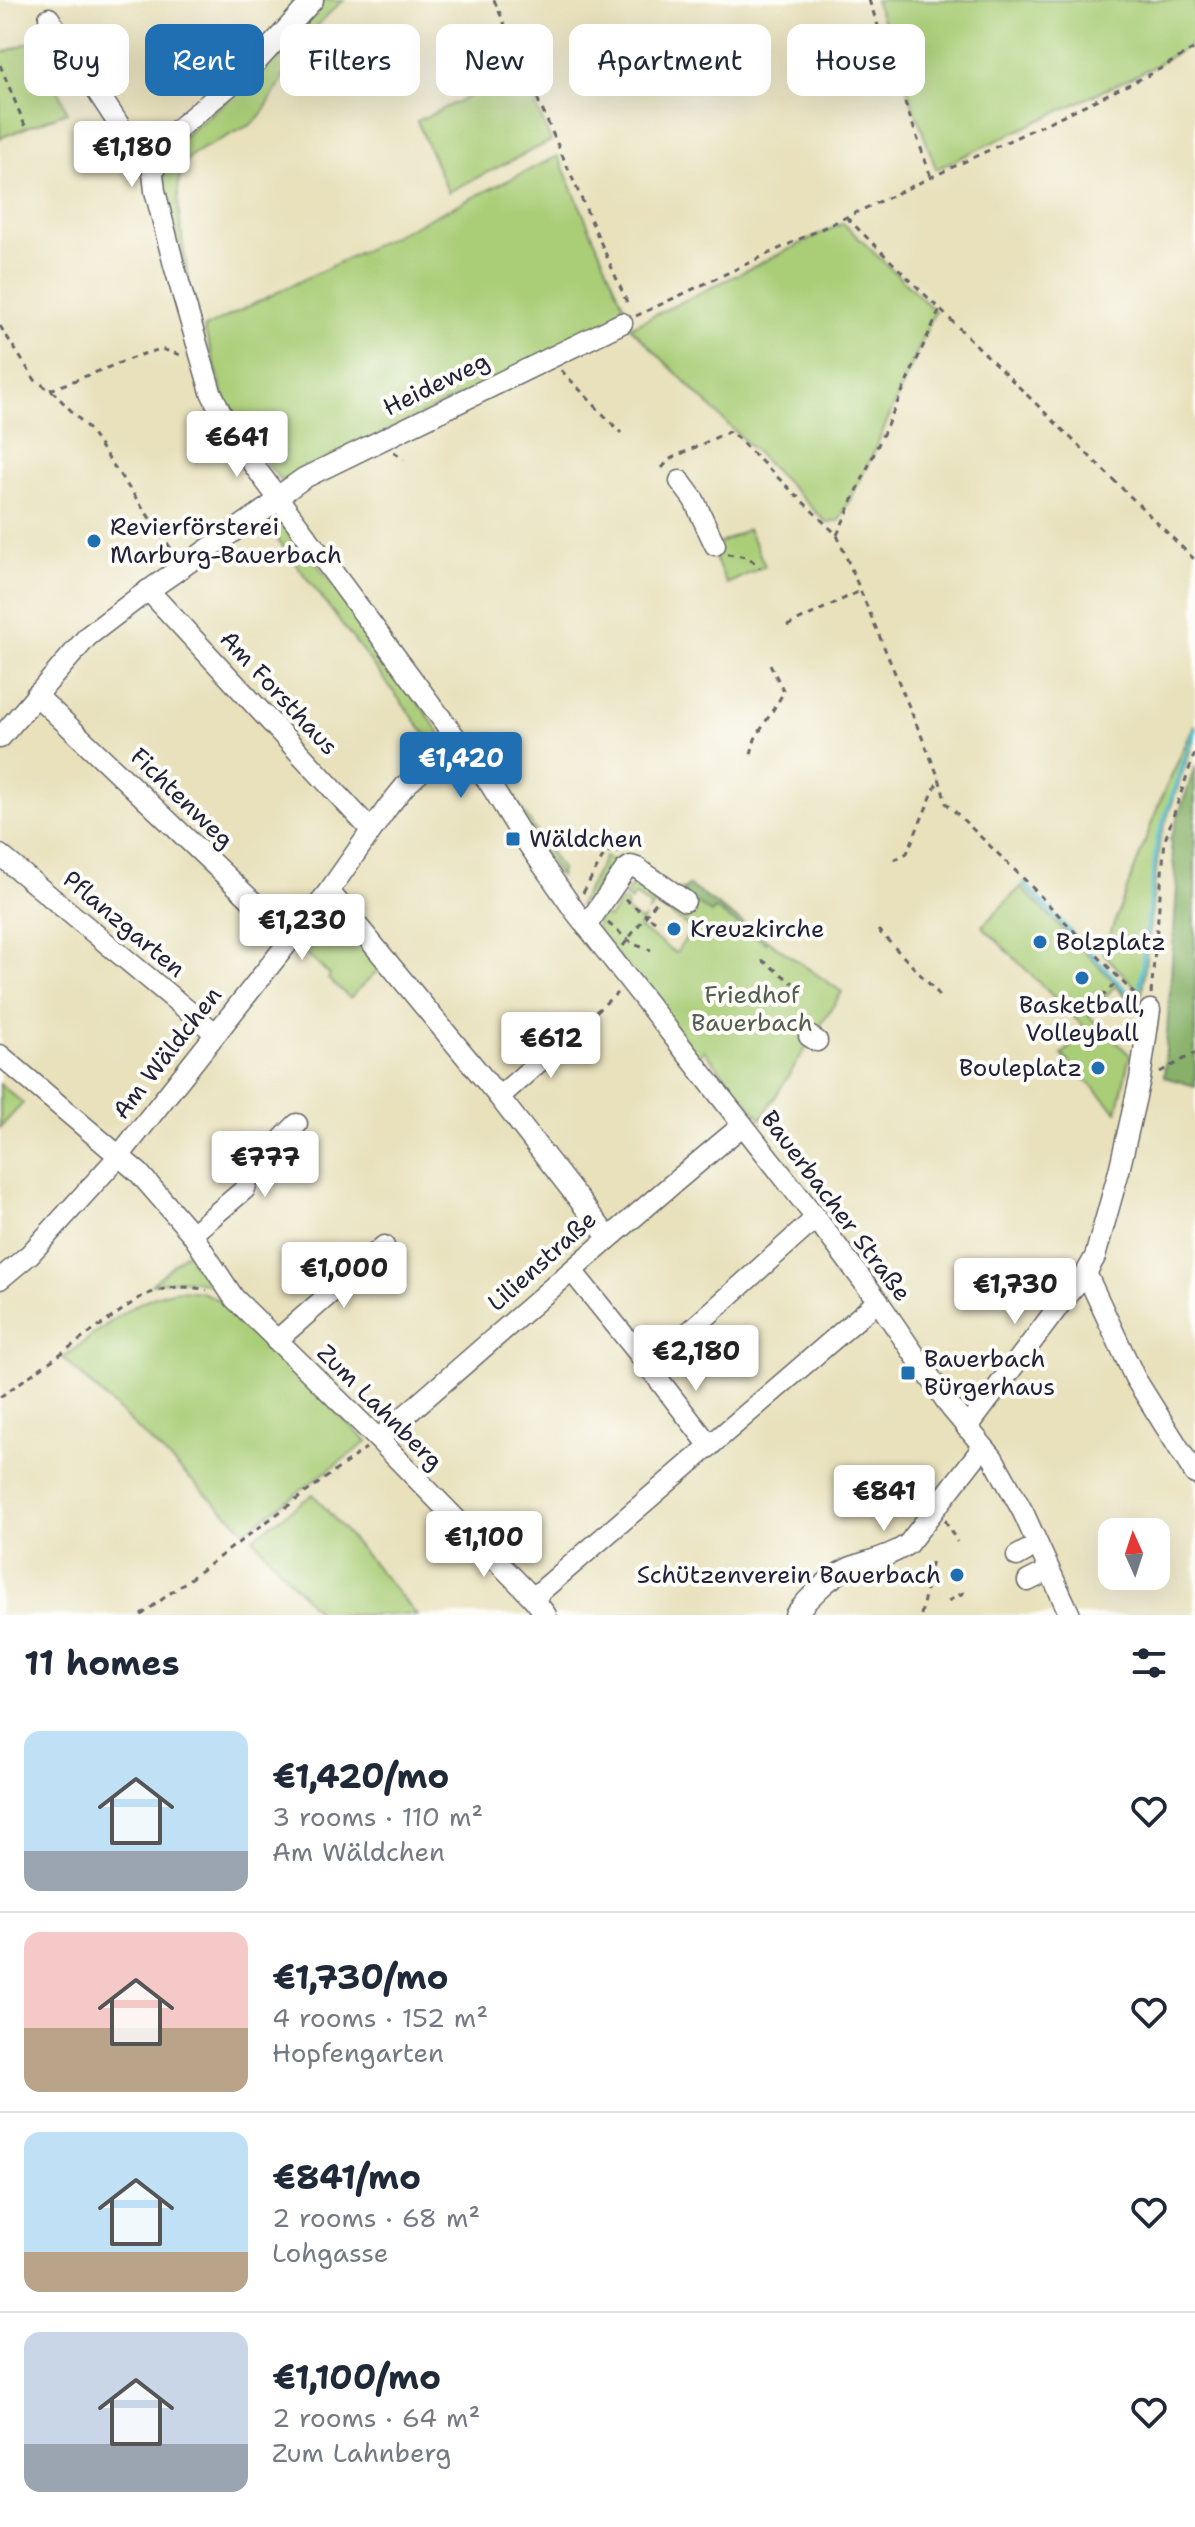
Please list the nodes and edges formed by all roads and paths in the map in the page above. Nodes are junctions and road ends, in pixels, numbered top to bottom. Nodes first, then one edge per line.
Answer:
1 (313, 0) edge
2 (494, 0) edge
3 (869, 0) edge
4 (49, 18) dead end
5 (1195, 48) edge
6 (0, 65) edge
7 (26, 128) dead end
8 (154, 167) junction
9 (931, 177) junction
10 (846, 217) junction
11 (940, 308) junction
12 (622, 323) dead end
13 (0, 326) edge
14 (551, 358) junction
15 (204, 370) junction
16 (50, 390) junction
17 (621, 433) dead end
18 (662, 468) dead end
19 (680, 481) dead end
20 (279, 500) junction
21 (837, 535) junction
22 (719, 548) joint
23 (1195, 560) edge
24 (184, 565) junction
25 (760, 568) dead end
26 (148, 590) junction
27 (860, 591) junction
28 (787, 626) dead end
29 (770, 664) dead end
30 (36, 695) junction
31 (0, 738) edge
32 (456, 741) junction
33 (1195, 752) edge
34 (751, 754) dead end
35 (939, 778) junction
36 (371, 830) junction
37 (616, 848) dead end
38 (0, 855) edge
39 (894, 860) dead end
40 (585, 890) dead end
41 (611, 890) junction
42 (329, 891) junction
43 (679, 897) joint
44 (647, 916) junction
45 (590, 919) junction
46 (660, 924) dead end
47 (878, 930) dead end
48 (292, 939) junction
49 (627, 940) junction
50 (651, 950) dead end
51 (762, 960) dead end
52 (612, 961) junction
53 (629, 982) junction
54 (793, 983) dead end
55 (1114, 985) dead end
56 (939, 999) dead end
57 (1093, 1006) dead end
58 (1150, 1010) junction
59 (575, 1030) joint
60 (215, 1033) junction
61 (1195, 1053) edge
62 (0, 1055) edge
63 (1141, 1071) junction
64 (499, 1097) junction
65 (297, 1124) dead end
66 (743, 1125) junction
67 (119, 1156) junction
68 (816, 1218) junction
69 (608, 1237) junction
70 (384, 1246) dead end
71 (196, 1247) junction
72 (572, 1271) junction
73 (1086, 1273) junction
74 (0, 1279) edge
75 (234, 1298) junction
76 (878, 1301) junction
77 (276, 1341) junction
78 (649, 1368) junction
79 (0, 1397) edge
80 (967, 1428) junction
81 (378, 1439) junction
82 (710, 1446) junction
83 (983, 1447) junction
84 (1195, 1474) edge
85 (932, 1559) dead end
86 (967, 1591) dead end
87 (533, 1598) junction
88 (948, 1601) dead end
89 (141, 1615) edge
90 (546, 1615) edge
91 (795, 1615) edge
92 (921, 1615) edge
93 (1070, 1615) edge

1 - 8 street
2 - 10 path
3 - 9 path
4 - 8 street
5 - 9 path
6 - 7 path
8 - 15 street
9 - 10 path
10 - 11 path
11 - 21 path
11 - 23 path
12 - 14 street, Heideweg
13 - 16 path
14 - 17 path
14 - 20 street, Heideweg
15 - 16 path
15 - 20 street
16 - 24 path
18 - 21 path
19 - 22 street
20 - 24 street
20 - 32 street
21 - 27 path
22 - 25 path
24 - 26 street
26 - 30 street
26 - 36 street, Am Forsthaus
27 - 28 path
27 - 35 path
29 - 34 path
30 - 31 street
30 - 48 street, Fichtenweg
32 - 36 street, Am Wäldchen
32 - 45 street, Bauerbacher Straße
33 - 58 path
35 - 39 path
35 - 58 path
36 - 42 street, Am Wäldchen
37 - 40 path
38 - 60 street, Pflanzgarten
41 - 43 street
41 - 44 path
41 - 45 street
42 - 48 street, Am Wäldchen
42 - 64 street
43 - 44 path
44 - 46 path
44 - 49 path
45 - 49 path
45 - 52 street, Bauerbacher Straße
47 - 56 path
48 - 60 street, Am Wäldchen
49 - 50 path
49 - 52 path
51 - 54 path
52 - 53 street, Bauerbacher Straße
53 - 59 path
53 - 66 street, Bauerbacher Straße
55 - 57 path
58 - 63 street
59 - 64 street
60 - 67 street, Am Wäldchen
61 - 63 path
62 - 67 street, Zum Lahnberg
63 - 73 street
64 - 69 street
65 - 71 street
66 - 68 street, Bauerbacher Straße
66 - 69 street, Lilienstraße
67 - 71 street, Zum Lahnberg
67 - 74 street, Am Wäldchen
68 - 76 street, Bauerbacher Straße
68 - 78 street
69 - 72 street, Lilienstraße
70 - 77 street, Zum Lahnberg
71 - 75 street, Zum Lahnberg
72 - 78 street
72 - 81 street, Lilienstraße
73 - 80 street
73 - 84 street
75 - 77 street, Zum Lahnberg
75 - 79 path
76 - 80 street, Bauerbacher Straße
76 - 82 street
77 - 81 street, Zum Lahnberg
78 - 82 street
80 - 83 street, Bauerbacher Straße
81 - 87 street, Zum Lahnberg
81 - 89 path
82 - 87 street
83 - 91 street
83 - 93 street, Bauerbacher Straße
85 - 92 path
86 - 88 path
87 - 90 street, Zum Lahnberg

